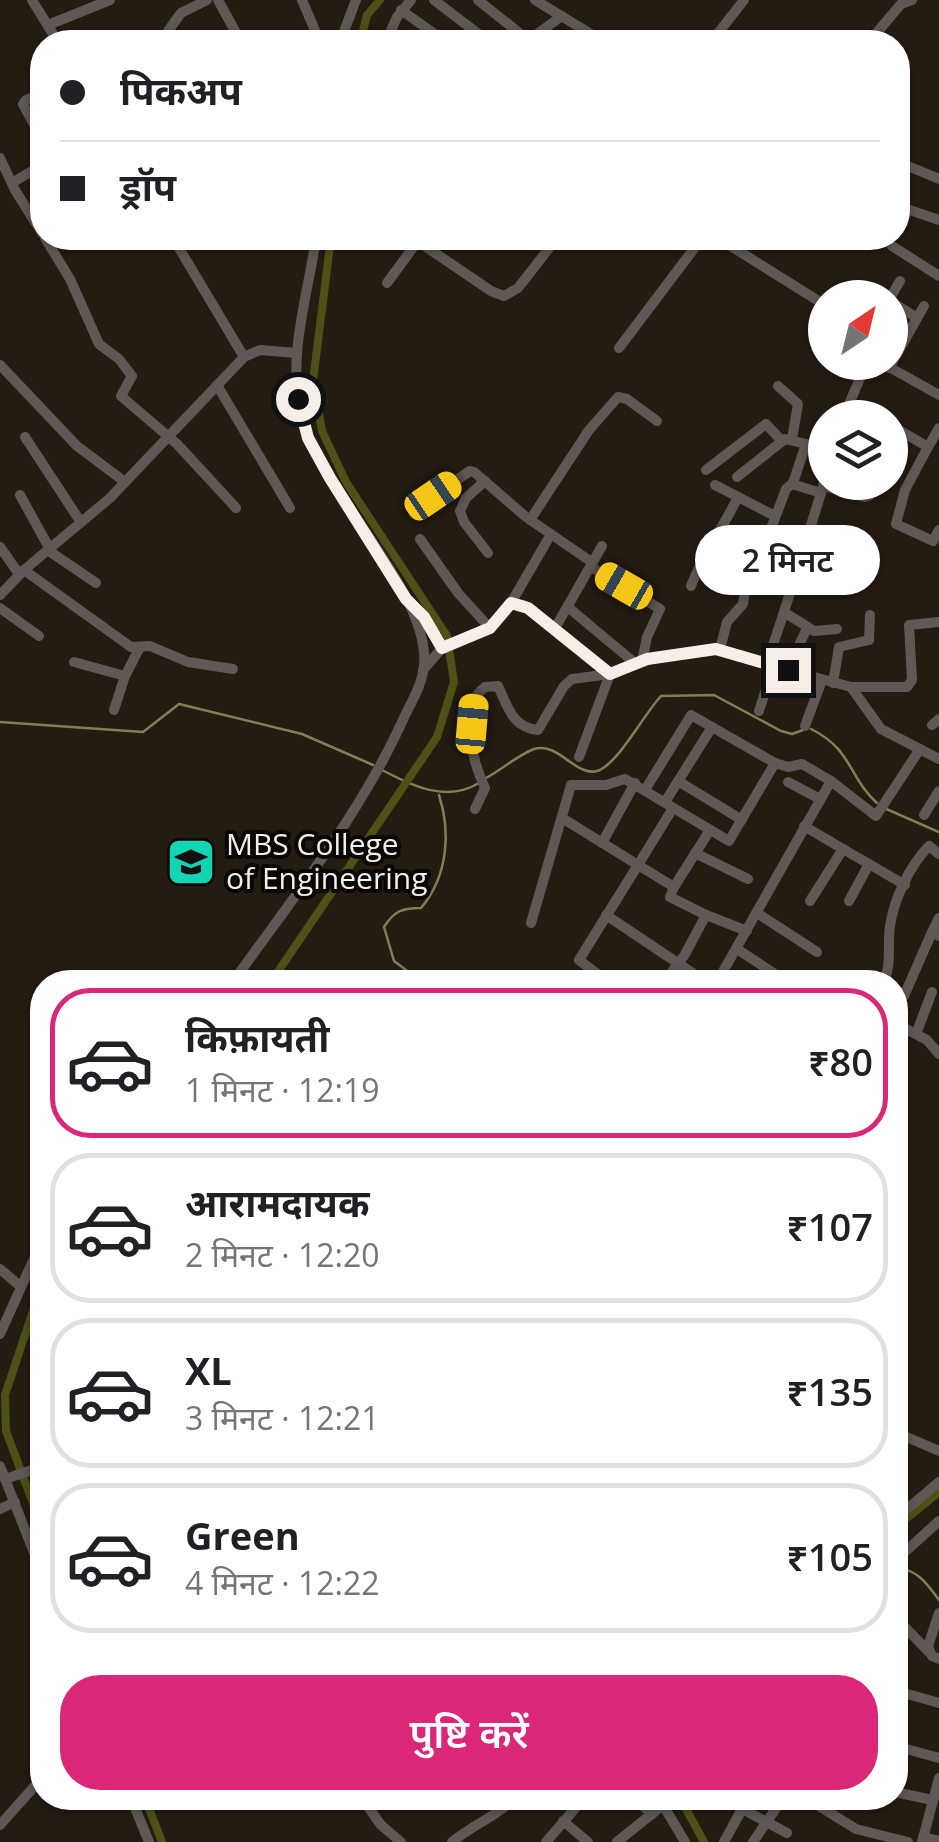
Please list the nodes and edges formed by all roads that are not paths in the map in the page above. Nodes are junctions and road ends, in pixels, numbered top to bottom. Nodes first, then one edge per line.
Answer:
1 (32, 0) edge
2 (110, 0) edge
3 (206, 0) edge
4 (218, 0) edge
5 (302, 0) edge
6 (356, 0) edge
7 (411, 0) edge
8 (434, 0) edge
9 (478, 0) edge
10 (535, 0) edge
11 (744, 0) edge
12 (902, 1) edge
13 (401, 10) junction
14 (562, 16) junction
15 (48, 25) junction
16 (51, 30) edge
17 (169, 30) edge
18 (234, 30) edge
19 (315, 30) edge
20 (345, 30) edge
21 (392, 30) edge
22 (429, 30) edge
23 (473, 30) edge
24 (514, 30) edge
25 (542, 30) edge
26 (585, 30) edge
27 (720, 30) edge
28 (879, 30) edge
29 (0, 158) edge
30 (910, 167) edge
31 (30, 173) edge
32 (939, 179) edge
33 (12, 183) junction
34 (910, 210) edge
35 (30, 212) edge
36 (939, 220) edge
37 (52, 250) edge
38 (181, 250) edge
39 (314, 250) edge
40 (410, 250) edge
41 (432, 250) edge
42 (548, 250) edge
43 (693, 250) edge
44 (737, 250) edge
45 (898, 250) edge
46 (939, 276) edge
47 (388, 283) dead end
48 (808, 294) edge
49 (924, 306) dead end
50 (908, 312) edge
51 (917, 318) junction
52 (908, 331) edge
53 (618, 348) dead end
54 (296, 353) junction
55 (244, 357) junction
56 (0, 364) edge
57 (908, 378) edge
58 (217, 385) junction
59 (778, 386) dead end
60 (939, 395) edge
61 (657, 422) dead end
62 (939, 428) edge
63 (908, 435) edge
64 (168, 436) junction
65 (25, 437) dead end
66 (787, 440) junction
67 (806, 444) joint
68 (928, 446) junction
69 (706, 470) dead end
70 (737, 477) dead end
71 (486, 481) junction
72 (126, 482) junction
73 (792, 484) junction
74 (714, 485) dead end
75 (808, 485) edge
76 (20, 495) dead end
77 (433, 496) dead end
78 (738, 497) junction
79 (819, 500) edge
80 (236, 508) dead end
81 (290, 508) dead end
82 (775, 516) junction
83 (530, 520) junction
84 (80, 521) junction
85 (811, 528) junction
86 (939, 530) edge
87 (551, 534) junction
88 (420, 539) dead end
89 (863, 543) dead end
90 (602, 546) dead end
91 (0, 547) edge
92 (49, 549) junction
93 (488, 553) dead end
94 (592, 565) junction
95 (22, 572) junction
96 (96, 583) dead end
97 (691, 586) dead end
98 (0, 595) edge
99 (406, 599) junction
100 (511, 603) junction
101 (0, 608) edge
102 (568, 608) junction
103 (784, 612) junction
104 (870, 616) dead end
105 (939, 622) edge
106 (490, 628) junction
107 (807, 628) junction
108 (838, 629) dead end
109 (554, 630) junction
110 (39, 636) dead end
111 (443, 647) junction
112 (140, 648) junction
113 (720, 649) junction
114 (74, 662) dead end
115 (639, 663) junction
116 (770, 664) junction
117 (233, 669) dead end
118 (424, 670) junction
119 (788, 670) junction
120 (610, 674) junction
121 (125, 676) junction
122 (828, 682) junction
123 (851, 687) junction
124 (114, 710) dead end
125 (759, 711) dead end
126 (805, 726) dead end
127 (712, 728) junction
128 (920, 749) junction
129 (579, 757) dead end
130 (939, 760) edge
131 (775, 763) junction
132 (678, 781) junction
133 (830, 781) junction
134 (788, 782) dead end
135 (640, 786) junction
136 (939, 792) edge
137 (820, 799) junction
138 (669, 805) junction
139 (476, 809) dead end
140 (924, 815) dead end
141 (562, 818) junction
142 (742, 820) junction
143 (804, 826) junction
144 (710, 830) junction
145 (602, 843) junction
146 (843, 848) junction
147 (696, 853) junction
148 (939, 854) edge
149 (869, 864) junction
150 (638, 865) junction
151 (748, 879) dead end
152 (905, 885) junction
153 (674, 887) junction
154 (810, 901) dead end
155 (848, 901) dead end
156 (756, 912) junction
157 (606, 915) junction
158 (706, 915) junction
159 (939, 918) edge
160 (531, 922) dead end
161 (746, 931) junction
162 (935, 934) edge
163 (737, 948) junction
164 (817, 952) dead end
165 (679, 963) junction
166 (241, 970) edge
167 (592, 970) edge
168 (673, 970) edge
169 (689, 970) edge
170 (724, 970) edge
171 (769, 970) edge
172 (889, 970) edge
173 (908, 988) edge
174 (932, 992) dead end
175 (908, 1030) edge
176 (916, 1034) junction
177 (939, 1054) edge
178 (30, 1265) edge
179 (0, 1269) edge
180 (20, 1286) junction
181 (0, 1334) edge
182 (908, 1439) edge
183 (939, 1451) edge
184 (0, 1466) edge
185 (30, 1471) edge
186 (9, 1478) junction
187 (939, 1482) edge
188 (15, 1502) junction
189 (908, 1508) edge
190 (0, 1509) edge
191 (938, 1524) edge
192 (30, 1541) edge
193 (908, 1550) edge
194 (939, 1613) edge
195 (908, 1630) edge
196 (934, 1656) edge
197 (908, 1693) edge
198 (939, 1703) edge
199 (908, 1750) edge
200 (939, 1758) edge
201 (939, 1778) edge
202 (30, 1792) edge
203 (908, 1795) edge
204 (932, 1800) junction
205 (136, 1810) edge
206 (371, 1810) edge
207 (501, 1810) edge
208 (574, 1810) edge
209 (647, 1810) edge
210 (655, 1810) edge
211 (666, 1810) edge
212 (741, 1810) edge
213 (744, 1810) edge
214 (774, 1810) edge
215 (825, 1810) edge
216 (652, 1814) junction
217 (564, 1822) junction
218 (766, 1822) junction
219 (0, 1826) edge
220 (787, 1833) dead end
221 (923, 1839) edge
222 (682, 1841) edge
223 (939, 1841) edge
224 (149, 1842) edge
225 (401, 1842) edge
226 (452, 1842) edge
227 (546, 1842) edge
228 (588, 1842) edge
229 (617, 1842) edge
230 (724, 1842) edge
231 (754, 1842) edge
232 (908, 1842) edge

1 - 15 street
2 - 15 street
3 - 17 street
4 - 18 street
5 - 19 street
6 - 20 street
7 - 13 street
8 - 23 street
9 - 24 street
10 - 14 street
11 - 27 street
12 - 28 street
13 - 21 street
13 - 22 street
14 - 25 street
14 - 26 street
15 - 16 street
29 - 33 street
30 - 32 street
31 - 33 street
33 - 35 street
34 - 36 street
37 - 64 street
38 - 55 street
39 - 54 street
40 - 47 street
41 - 42 street
43 - 53 street
44 - 48 street
45 - 46 street
49 - 51 street
50 - 51 street
51 - 52 street
54 - 55 street
54 - 99 street
55 - 58 street
56 - 72 street
57 - 60 street
58 - 64 street
58 - 81 street
59 - 66 street
61 - 83 street
62 - 68 street
63 - 68 street
64 - 72 street
64 - 80 street
65 - 84 street
66 - 67 street
66 - 69 street
66 - 70 street
67 - 73 street
68 - 86 street
71 - 77 street
71 - 83 street
71 - 93 street
72 - 84 street
73 - 75 street
73 - 82 street
74 - 78 street
76 - 92 street
78 - 82 street
78 - 97 street
79 - 85 street
82 - 113 street
83 - 87 street
84 - 92 street
85 - 89 street
85 - 103 street
87 - 94 street
87 - 100 street
88 - 106 street
90 - 94 street
91 - 95 street
92 - 95 street
92 - 96 street
94 - 102 street
94 - 115 street
95 - 98 street
95 - 112 street
99 - 111 street
99 - 118 street
100 - 106 street
100 - 109 street
101 - 110 street
102 - 109 street
102 - 115 street
103 - 107 street
103 - 116 street
104 - 122 street
105 - 123 street
106 - 111 street
107 - 108 street
107 - 119 street
109 - 120 street
111 - 118 street
112 - 117 street
112 - 121 street
113 - 115 street
113 - 116 street
114 - 121 street
115 - 120 street
116 - 119 street
116 - 125 street
118 - 166 street
119 - 122 street
120 - 129 street
120 - 139 street
121 - 124 street
122 - 123 street
122 - 126 street
123 - 128 street
127 - 131 street
127 - 132 street
127 - 135 street
128 - 130 street
128 - 133 street
131 - 133 street
131 - 142 street
132 - 138 street
132 - 142 street
133 - 137 street
134 - 137 street
135 - 138 street
135 - 141 street
135 - 145 street
136 - 140 street
137 - 143 street
138 - 144 street
138 - 150 street
141 - 145 street
141 - 160 street
142 - 144 street
143 - 146 street
143 - 156 street
144 - 147 street
145 - 150 street
146 - 149 street
146 - 154 street
147 - 151 street
147 - 153 street
148 - 152 street
149 - 152 street
149 - 155 street
150 - 153 street
150 - 157 street
152 - 172 street
153 - 158 street
156 - 161 street
156 - 164 street
157 - 165 street
157 - 167 street
158 - 161 street
158 - 165 street
159 - 162 street
161 - 163 street
162 - 173 street
163 - 170 street
163 - 171 street
165 - 168 street
165 - 169 street
174 - 176 street
175 - 176 street
176 - 177 street
178 - 180 street
179 - 180 street
180 - 181 street
182 - 183 street
184 - 186 street
185 - 186 street
186 - 188 street
187 - 189 street
188 - 190 street
188 - 192 street
191 - 193 street
194 - 196 street
195 - 196 street
197 - 198 street
199 - 200 street
201 - 204 street
202 - 219 street
203 - 204 street
204 - 221 street
205 - 224 street
206 - 225 street
207 - 226 street
208 - 217 street
209 - 216 street
210 - 216 street
211 - 222 street
212 - 230 street
213 - 218 street
214 - 218 street
215 - 232 street
216 - 229 street
217 - 227 street
217 - 228 street
218 - 220 street
218 - 231 street
221 - 223 street

